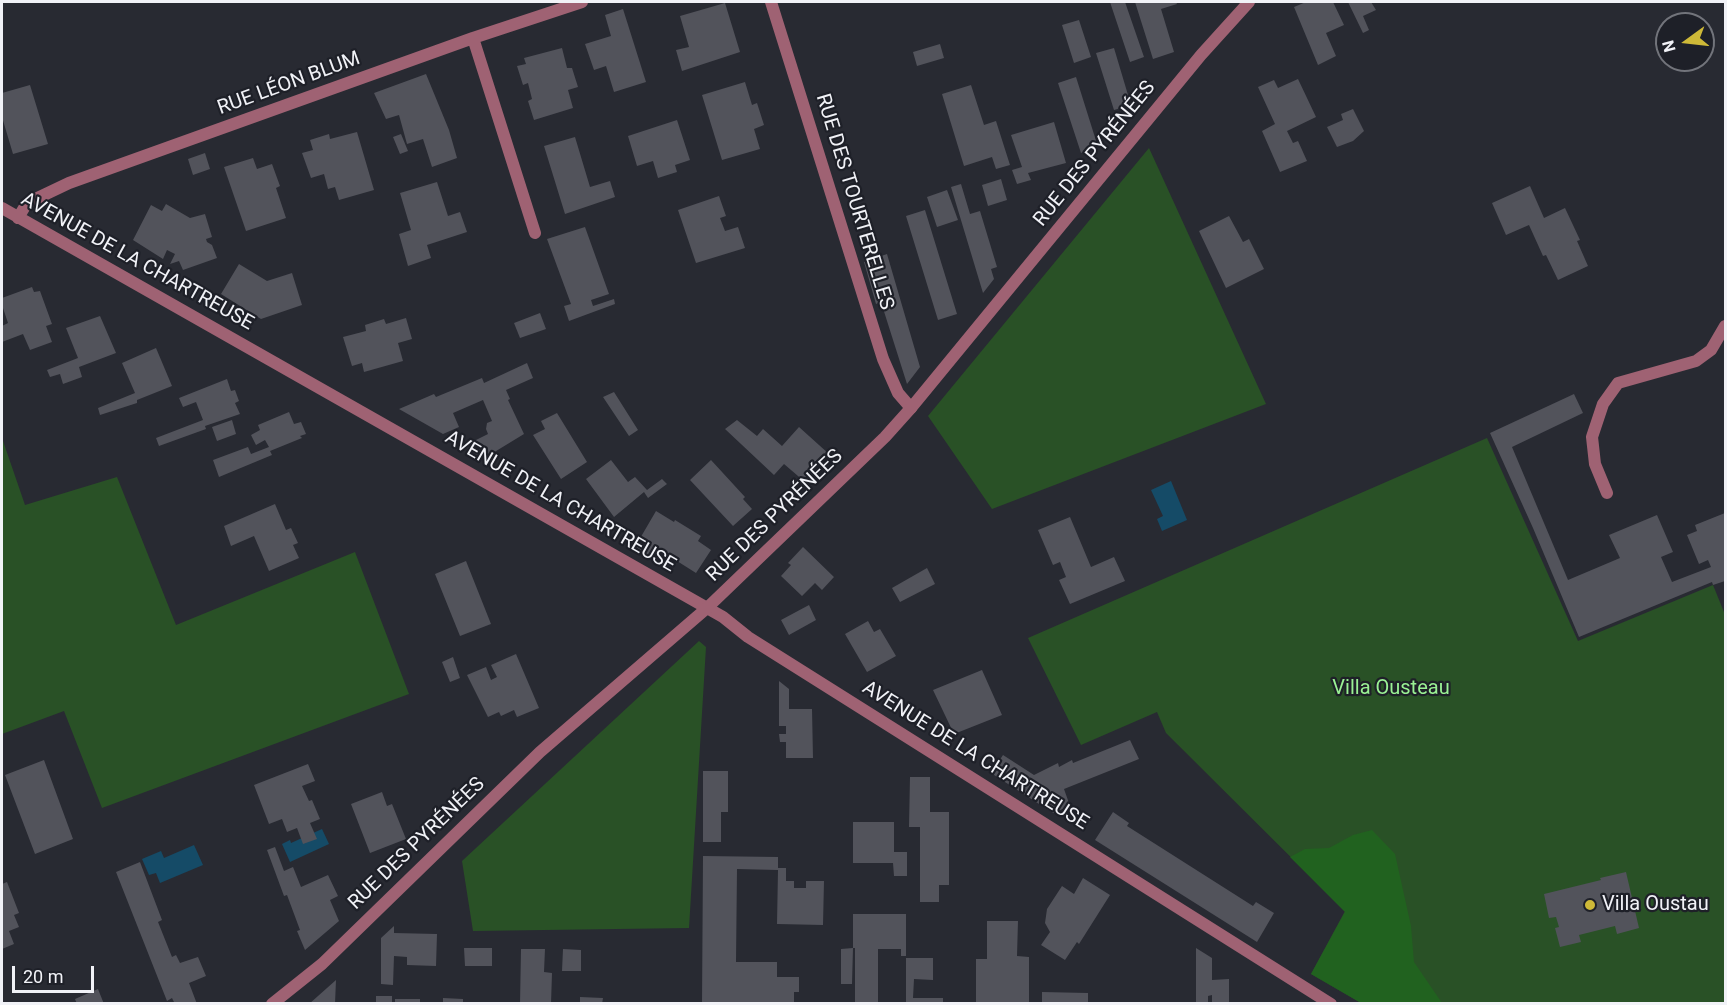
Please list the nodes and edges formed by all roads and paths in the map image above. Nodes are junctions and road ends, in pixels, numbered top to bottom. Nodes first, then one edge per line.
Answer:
1 (582, 2) edge
2 (771, 2) edge
3 (1249, 2) edge
4 (473, 38) junction
5 (2, 208) edge
6 (18, 218) junction
7 (535, 233) dead end
8 (1725, 326) edge
9 (911, 408) junction
10 (1607, 493) dead end
11 (707, 608) junction
12 (272, 1004) edge
13 (1331, 1004) edge

1 - 4 street, RUE LÉON BLUM
2 - 9 street, RUE DES TOURTERELLES
3 - 9 street, RUE DES PYRÉNÉES
4 - 6 street, RUE LÉON BLUM
4 - 7 street
5 - 6 street, AVENUE DE LA CHARTREUSE
6 - 11 street, AVENUE DE LA CHARTREUSE
8 - 10 street
9 - 11 street, RUE DES PYRÉNÉES
11 - 12 street, RUE DES PYRÉNÉES
11 - 13 street, AVENUE DE LA CHARTREUSE

